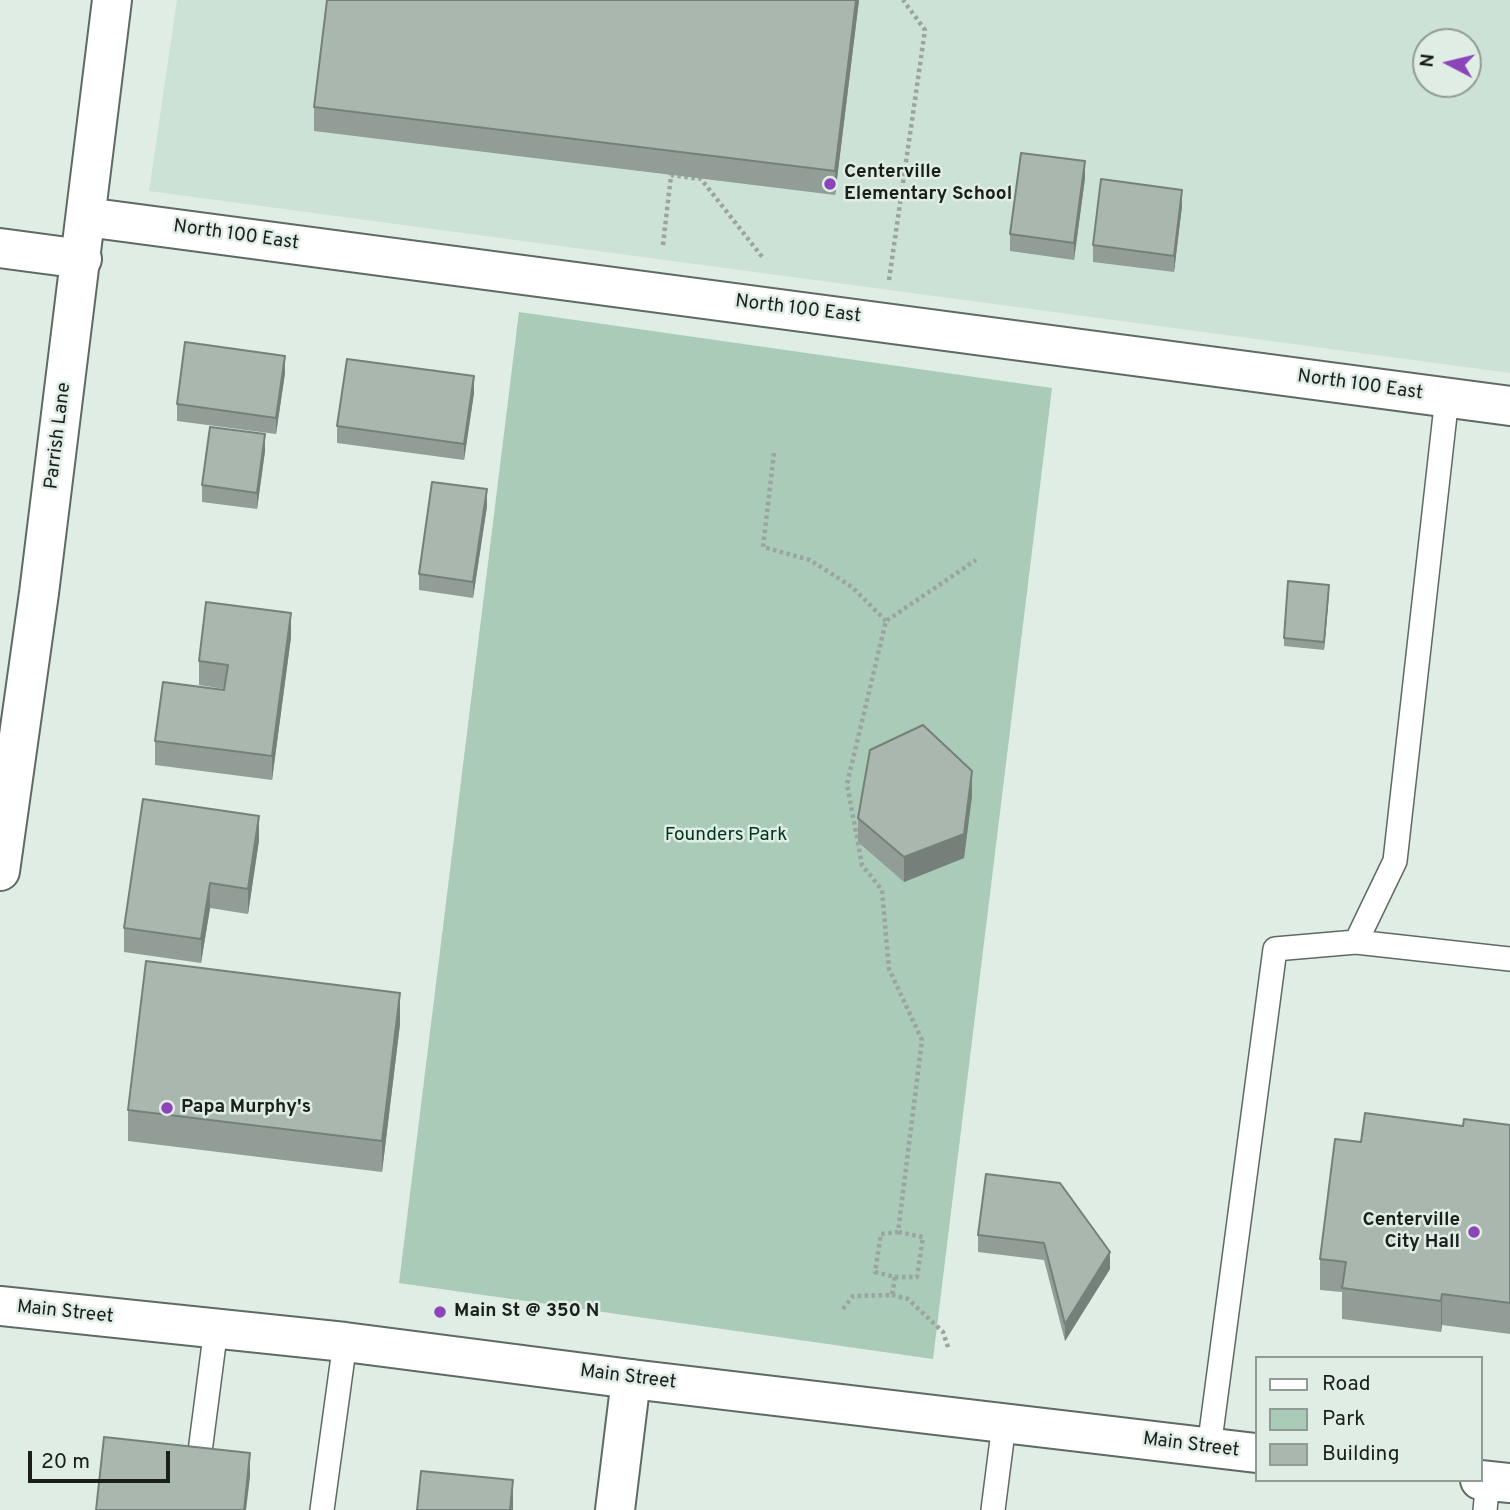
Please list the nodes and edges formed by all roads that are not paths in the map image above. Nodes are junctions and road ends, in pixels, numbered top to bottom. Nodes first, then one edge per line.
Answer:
1 (112, 0) edge
2 (86, 217) junction
3 (0, 248) edge
4 (82, 259) junction
5 (1447, 397) junction
6 (1510, 406) edge
7 (0, 871) edge
8 (1356, 942) junction
9 (1510, 959) edge
10 (0, 1306) edge
11 (216, 1328) junction
12 (345, 1342) junction
13 (631, 1379) junction
14 (1004, 1424) junction
15 (1209, 1448) junction
16 (1254, 1453) edge
17 (198, 1467) edge
18 (322, 1510) edge
19 (615, 1510) edge
20 (993, 1510) edge

1 - 2 street, Parrish Lane
2 - 4 street, Parrish Lane
2 - 5 street, North 100 East
3 - 4 street
4 - 7 street, Parrish Lane
5 - 6 street, North 100 East
5 - 8 lane
8 - 9 lane
8 - 15 lane
10 - 11 street, Main Street
11 - 12 street, Main Street
11 - 17 lane
12 - 13 street, Main Street
12 - 18 lane
13 - 14 street, Main Street
13 - 19 street
14 - 15 street, Main Street
14 - 20 lane
15 - 16 street, Main Street

